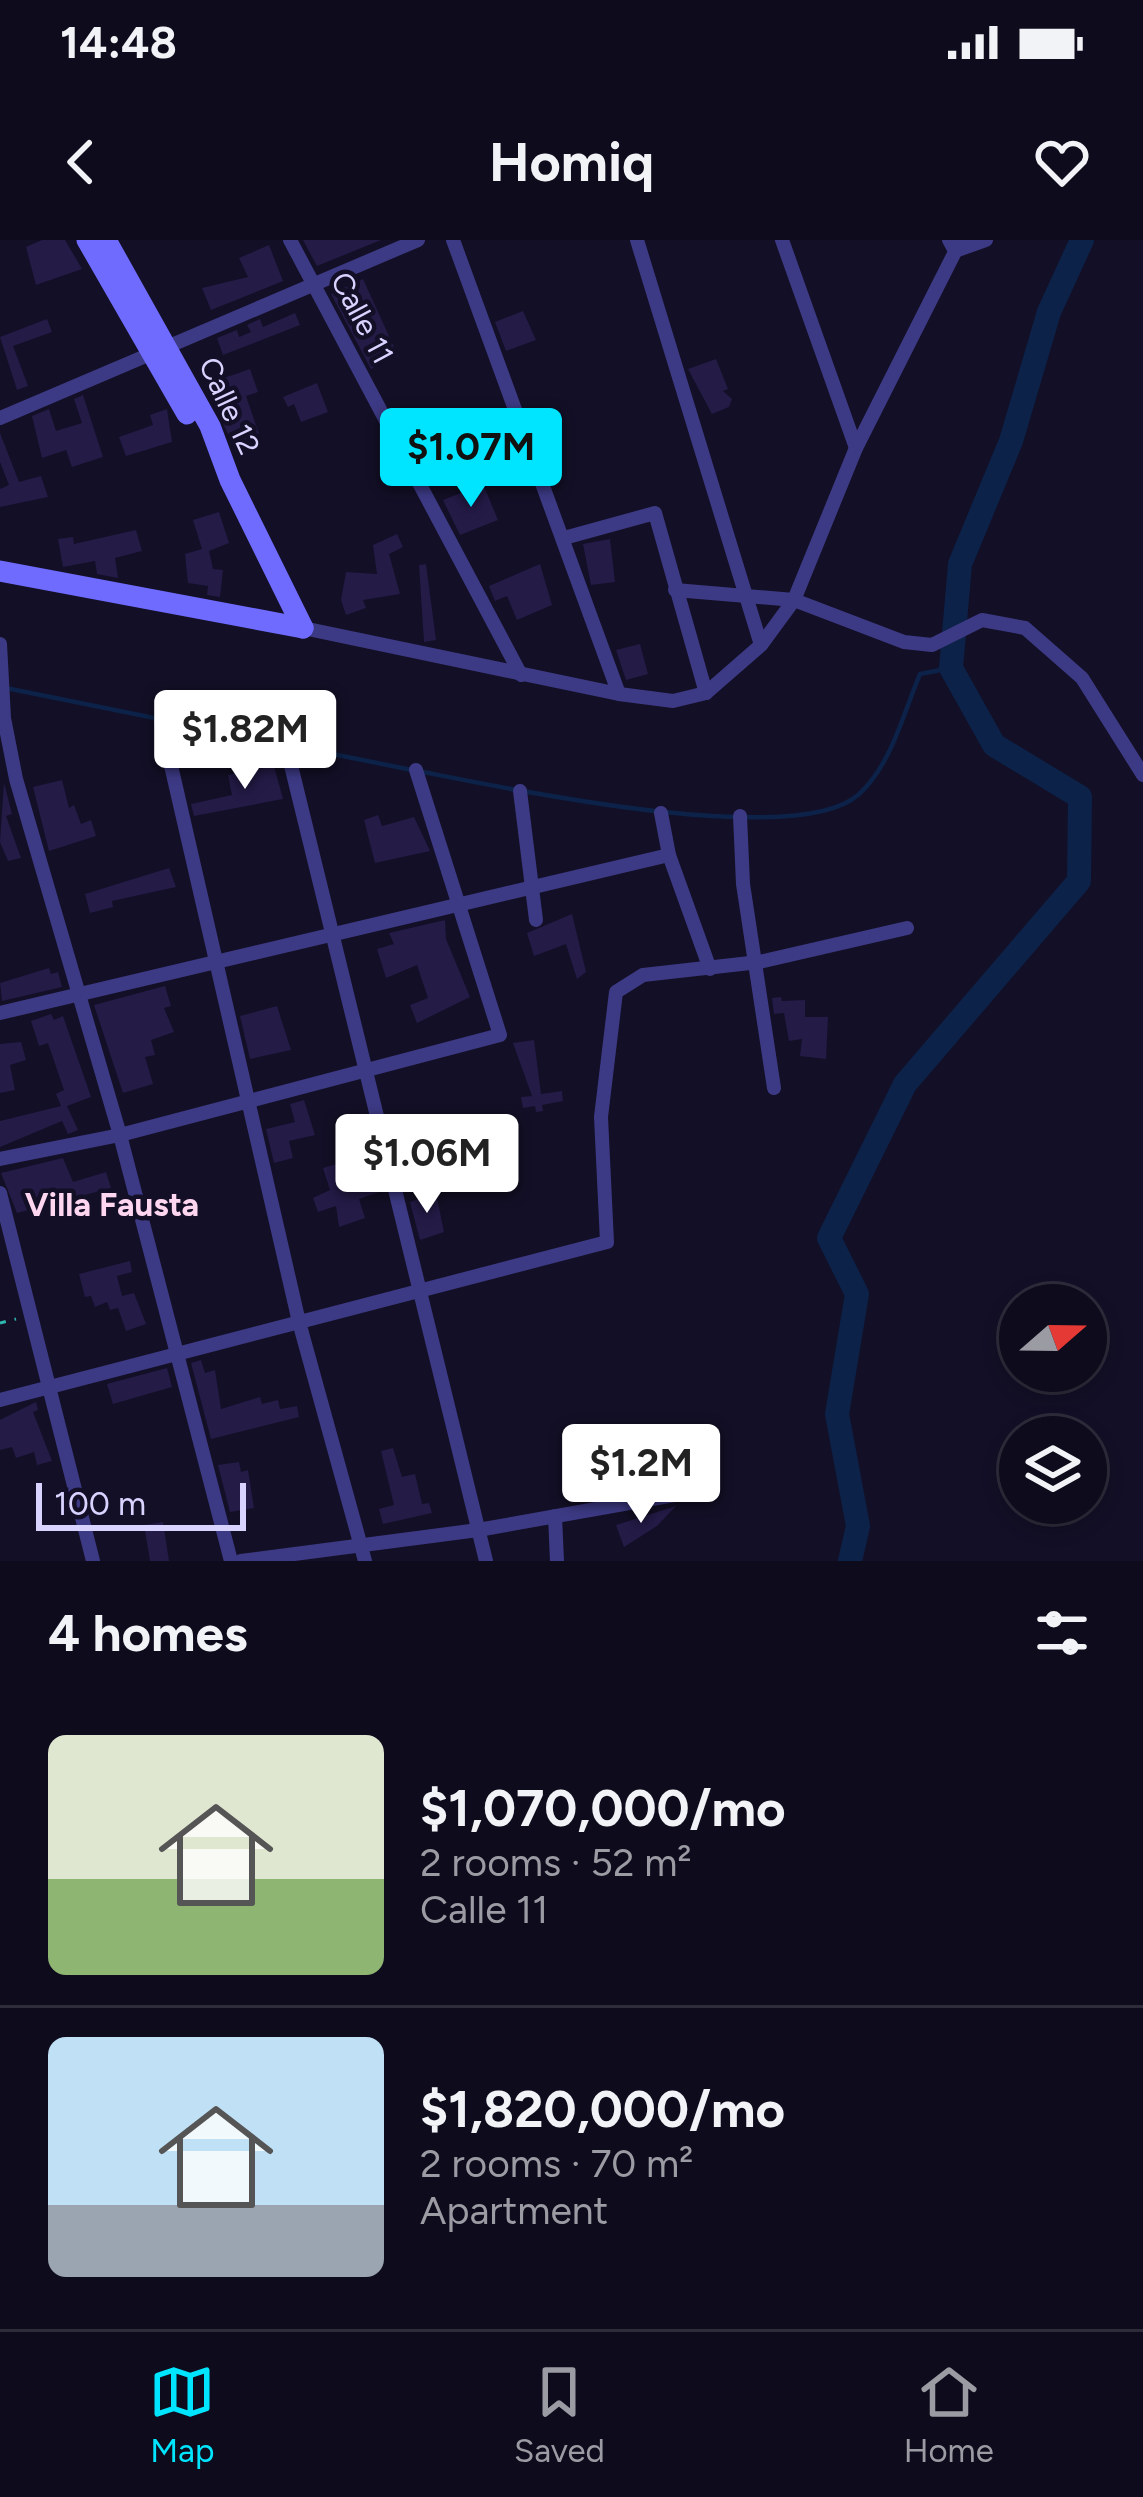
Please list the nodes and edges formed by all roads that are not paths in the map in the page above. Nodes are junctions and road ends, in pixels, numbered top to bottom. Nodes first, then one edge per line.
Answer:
1 (87, 240) edge
2 (106, 240) edge
3 (290, 240) edge
4 (418, 240) edge
5 (453, 240) edge
6 (637, 240) edge
7 (782, 240) edge
8 (986, 240) edge
9 (955, 244) edge
10 (313, 284) junction
11 (159, 348) junction
12 (0, 418) edge
13 (856, 448) junction
14 (564, 538) junction
15 (0, 571) edge
16 (675, 590) junction
17 (744, 593) junction
18 (794, 600) junction
19 (303, 628) junction
20 (0, 644) edge
21 (761, 645) junction
22 (1, 653) edge
23 (521, 675) junction
24 (706, 693) junction
25 (620, 694) junction
26 (161, 722) dead end
27 (286, 745) dead end
28 (416, 770) dead end
29 (1143, 775) edge
30 (8, 781) edge
31 (520, 791) dead end
32 (661, 813) dead end
33 (740, 816) dead end
34 (669, 855) junction
35 (530, 887) junction
36 (457, 904) junction
37 (536, 920) dead end
38 (907, 928) dead end
39 (331, 934) junction
40 (214, 961) junction
41 (759, 962) junction
42 (710, 969) junction
43 (76, 994) junction
44 (0, 1013) edge
45 (366, 1071) junction
46 (774, 1088) dead end
47 (247, 1102) junction
48 (120, 1135) junction
49 (0, 1159) edge
50 (0, 1193) edge
51 (423, 1289) junction
52 (299, 1322) junction
53 (176, 1355) junction
54 (52, 1388) junction
55 (0, 1400) edge
56 (680, 1494) dead end
57 (555, 1516) junction
58 (478, 1530) junction
59 (360, 1545) junction
60 (93, 1561) edge
61 (231, 1561) edge
62 (242, 1561) edge
63 (365, 1561) edge
64 (486, 1561) edge
65 (557, 1561) edge

1 - 11 street, Calle 12
2 - 11 street, Calle 12
3 - 10 street, Calle 11
4 - 10 street
5 - 14 street
6 - 17 street
7 - 13 street
8 - 9 street
9 - 13 street
10 - 11 street
10 - 23 street, Calle 11
11 - 12 street
11 - 19 street, Calle 12
13 - 18 street
14 - 16 street
14 - 25 street
15 - 19 street
16 - 17 street
16 - 24 street
17 - 18 street
17 - 21 street
18 - 21 street
18 - 29 street
19 - 23 street
20 - 22 street
21 - 24 street
22 - 30 street
23 - 25 street
24 - 25 street
26 - 40 street
27 - 39 street
28 - 36 street
30 - 43 street
31 - 35 street
32 - 34 street
33 - 41 street
34 - 35 street
34 - 42 street
35 - 36 street
35 - 37 street
36 - 39 street
36 - 45 street
38 - 41 street
39 - 40 street
39 - 45 street
40 - 43 street
40 - 47 street
41 - 42 street
41 - 46 street
42 - 51 street
43 - 44 street
43 - 48 street
45 - 47 street
45 - 51 street
47 - 48 street
47 - 52 street
48 - 49 street
48 - 53 street
50 - 54 street
51 - 52 street
51 - 58 street
52 - 53 street
52 - 59 street
53 - 54 street
53 - 61 street
54 - 55 street
54 - 60 street
56 - 57 street
57 - 58 street
57 - 65 street
58 - 59 street
58 - 64 street
59 - 62 street
59 - 63 street

